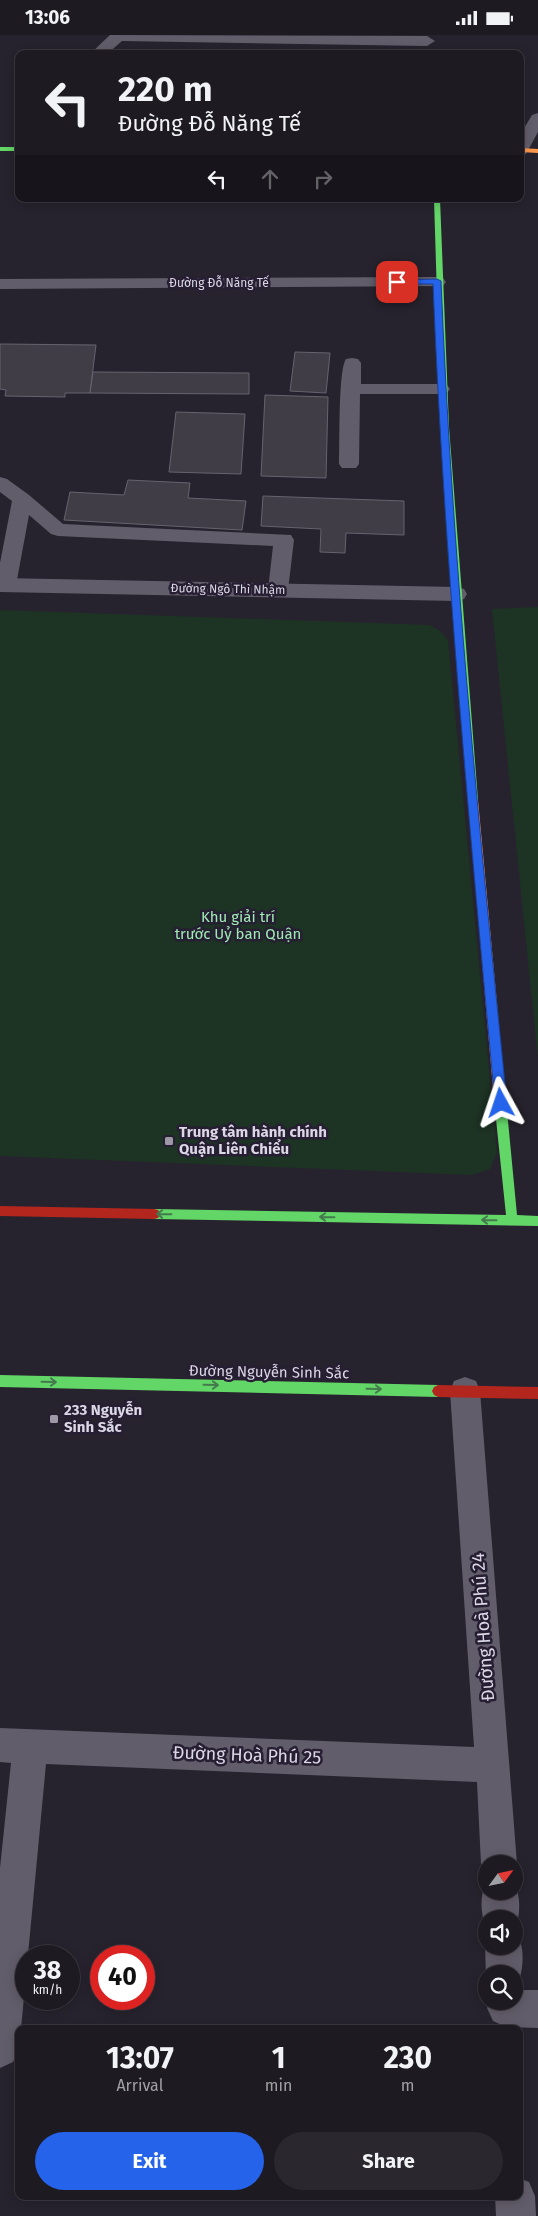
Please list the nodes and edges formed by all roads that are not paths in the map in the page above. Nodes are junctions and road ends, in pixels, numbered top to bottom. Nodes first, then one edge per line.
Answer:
1 (119, 35) edge
2 (427, 43) edge
3 (102, 50) edge
4 (538, 118) edge
5 (524, 143) edge
6 (0, 149) edge
7 (15, 149) edge
8 (524, 150) edge
9 (538, 151) edge
10 (436, 202) edge
11 (437, 281) junction
12 (0, 284) edge
13 (352, 363) dead end
14 (350, 389) junction
15 (441, 389) junction
16 (349, 464) dead end
17 (0, 483) edge
18 (22, 499) junction
19 (3, 585) edge
20 (278, 590) junction
21 (456, 594) junction
22 (0, 1211) edge
23 (512, 1220) junction
24 (538, 1221) edge
25 (0, 1381) edge
26 (465, 1391) junction
27 (538, 1393) edge
28 (15, 1746) edge
29 (494, 1765) junction
30 (499, 1855) edge
31 (0, 2049) edge
32 (516, 2200) edge
33 (516, 2216) edge

1 - 2 street
1 - 3 street
4 - 5 street
6 - 7 street
8 - 9 street
10 - 11 street
11 - 12 street, Đường Đỗ Năng Tế
11 - 15 street
13 - 14 lane
14 - 15 lane
14 - 16 lane
15 - 21 street
17 - 18 lane
18 - 19 lane
18 - 20 lane
19 - 20 street, Đường Ngô Thì Nhậm
20 - 21 street, Đường Ngô Thì Nhậm
21 - 23 street
23 -> 22 street
23 - 24 street
25 -> 26 street, Đường Nguyễn Sinh Sắc
26 - 27 street, Đường Nguyễn Sinh Sắc
26 - 29 street, Đường Hoà Phú 24
28 - 29 street, Đường Hoà Phú 25
28 - 31 street
29 - 30 street, Đường Hoà Phú 24
32 - 33 street

